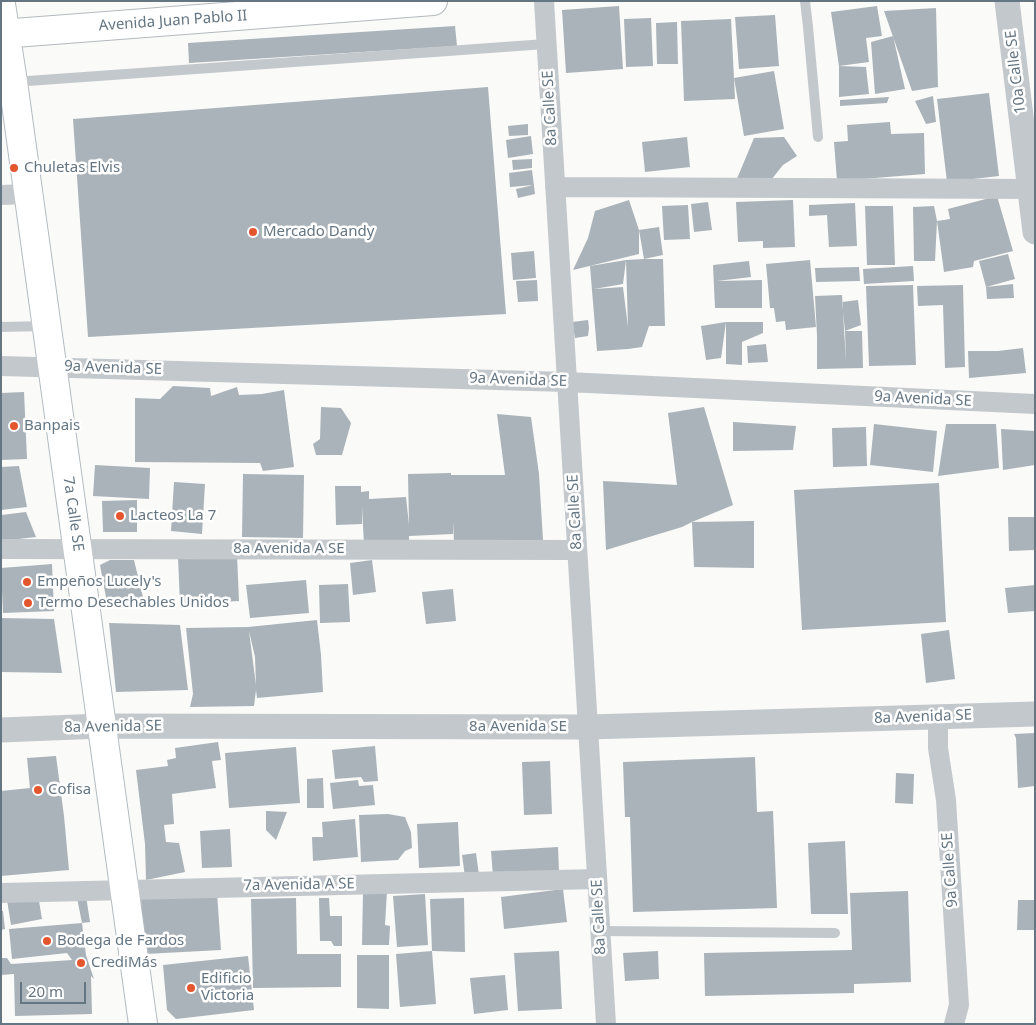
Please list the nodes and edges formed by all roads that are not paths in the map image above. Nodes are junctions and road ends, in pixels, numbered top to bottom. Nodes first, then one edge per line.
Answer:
1 (434, 1) edge
2 (544, 1) edge
3 (805, 1) edge
4 (1007, 1) edge
5 (1, 4) edge
6 (4, 34) edge
7 (546, 44) junction
8 (13, 82) junction
9 (818, 137) dead end
10 (555, 186) junction
11 (1032, 189) edge
12 (29, 194) junction
13 (1, 195) edge
14 (1035, 232) edge
15 (47, 326) junction
16 (1, 327) edge
17 (1, 366) edge
18 (52, 366) junction
19 (567, 382) junction
20 (1035, 404) edge
21 (1, 549) edge
22 (78, 549) junction
23 (577, 550) junction
24 (1035, 714) edge
25 (938, 716) junction
26 (102, 726) junction
27 (588, 727) junction
28 (1, 730) edge
29 (597, 879) junction
30 (124, 889) junction
31 (1, 893) edge
32 (600, 931) junction
33 (835, 933) dead end
34 (143, 1024) edge
35 (606, 1024) edge
36 (954, 1024) edge

1 - 6 main road, Avenida Juan Pablo II
2 - 7 street, 8a Calle SE
3 - 9 lane
4 - 11 street, 10a Calle SE
5 - 6 main road, 7a Calle SE
6 - 8 main road, 7a Calle SE
7 - 8 lane
7 - 10 street, 8a Calle SE
8 - 12 main road, 7a Calle SE
10 - 11 street
10 - 19 street, 8a Calle SE
11 - 14 street, 10a Calle SE
12 - 13 street
12 - 15 main road, 7a Calle SE
15 - 16 lane
15 - 18 main road, 7a Calle SE
17 - 18 street, 9a Avenida SE
18 - 19 street, 9a Avenida SE
18 - 22 main road, 7a Calle SE
19 - 20 street, 9a Avenida SE
19 - 23 street, 8a Calle SE
21 - 22 street, 8a Avenida A SE
22 - 23 street, 8a Avenida A SE
22 - 26 main road, 7a Calle SE
23 - 27 street, 8a Calle SE
24 - 25 street, 8a Avenida SE
25 - 27 street, 8a Avenida SE
25 - 36 street, 9a Calle SE
26 - 27 street, 8a Avenida SE
26 - 28 street, 8a Avenida SE
26 - 30 main road, 7a Calle SE
27 - 29 street, 8a Calle SE
29 - 30 street, 7a Avenida A SE
29 - 32 street, 8a Calle SE
30 - 31 street, 7a Avenida A SE
30 - 34 main road, 7a Calle SE
32 - 33 lane
32 - 35 street, 8a Calle SE

